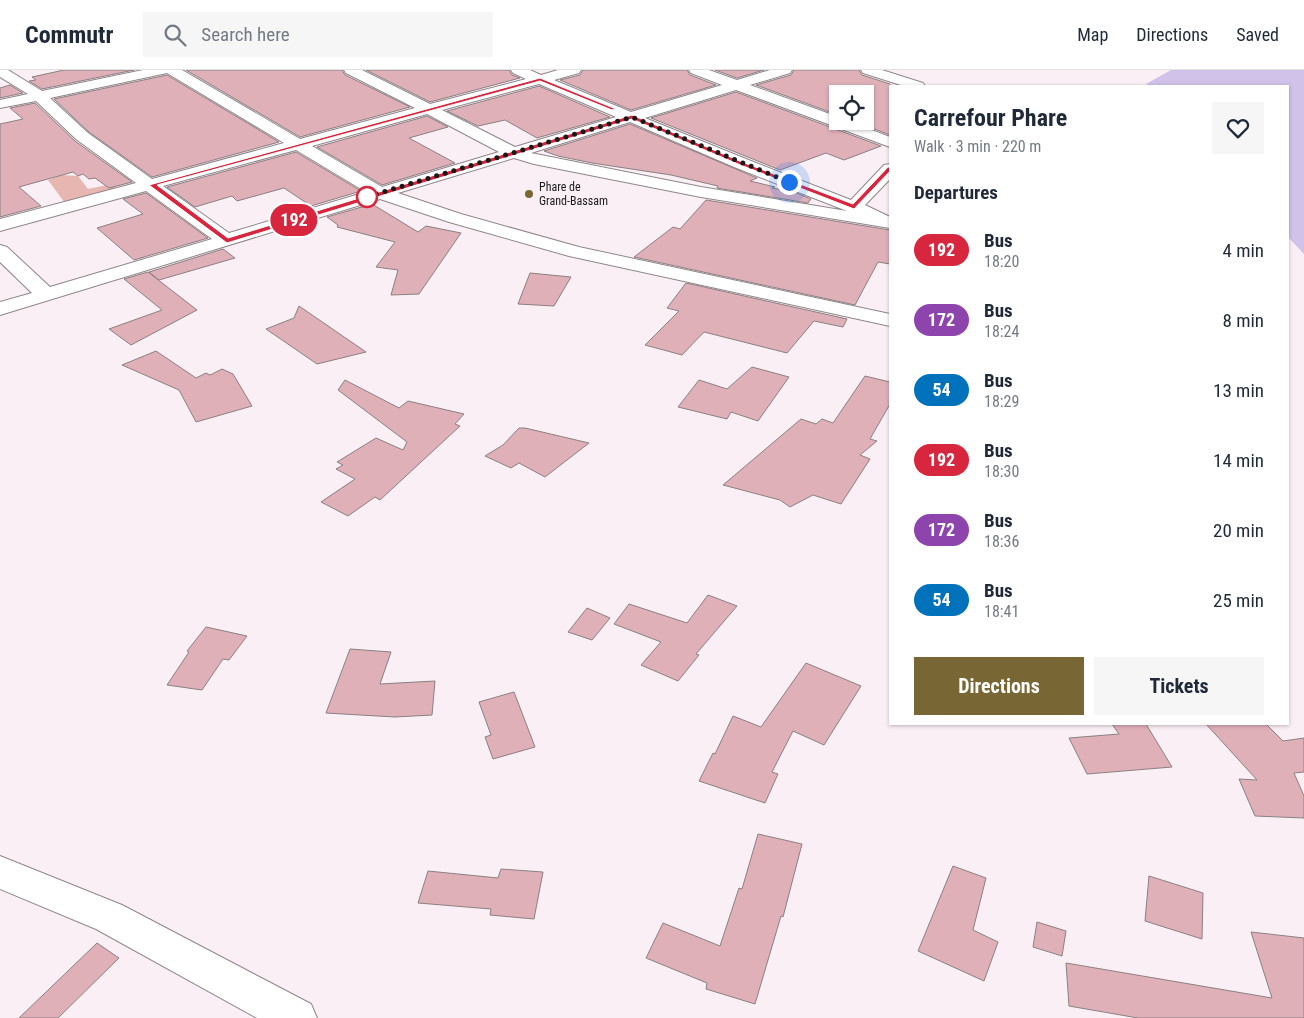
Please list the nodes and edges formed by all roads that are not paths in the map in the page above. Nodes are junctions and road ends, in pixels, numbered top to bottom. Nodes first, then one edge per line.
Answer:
1 (163, 70) edge
2 (172, 70) edge
3 (352, 70) edge
4 (518, 70) edge
5 (574, 70) edge
6 (696, 70) edge
7 (785, 70) edge
8 (868, 70) edge
9 (0, 71) edge
10 (540, 79) junction
11 (736, 85) junction
12 (915, 85) edge
13 (40, 96) junction
14 (0, 104) edge
15 (428, 109) junction
16 (632, 117) junction
17 (889, 142) edge
18 (296, 144) junction
19 (512, 152) junction
20 (889, 169) edge
21 (152, 185) junction
22 (380, 193) junction
23 (854, 207) junction
24 (889, 223) edge
25 (889, 223) edge
26 (0, 225) edge
27 (227, 241) junction
28 (0, 252) edge
29 (46, 296) junction
30 (0, 309) edge
31 (889, 320) edge
32 (0, 872) edge
33 (297, 1018) edge

1 - 13 street
2 - 18 street
3 - 15 street
4 - 10 street
5 - 10 street
6 - 11 street
7 - 11 street
8 - 12 street
9 - 13 street
10 - 15 street
10 - 16 street
11 - 16 street
11 - 17 street
13 - 14 street
13 - 21 street
15 - 18 street
15 - 19 street
16 - 19 street
16 - 23 street
18 - 21 street
18 - 22 street
19 - 22 street
19 - 24 street
20 - 23 street
21 - 26 street
21 - 27 street
22 - 27 street
22 - 31 street
23 - 25 street
27 - 29 street
28 - 29 street
29 - 30 street
32 - 33 street

